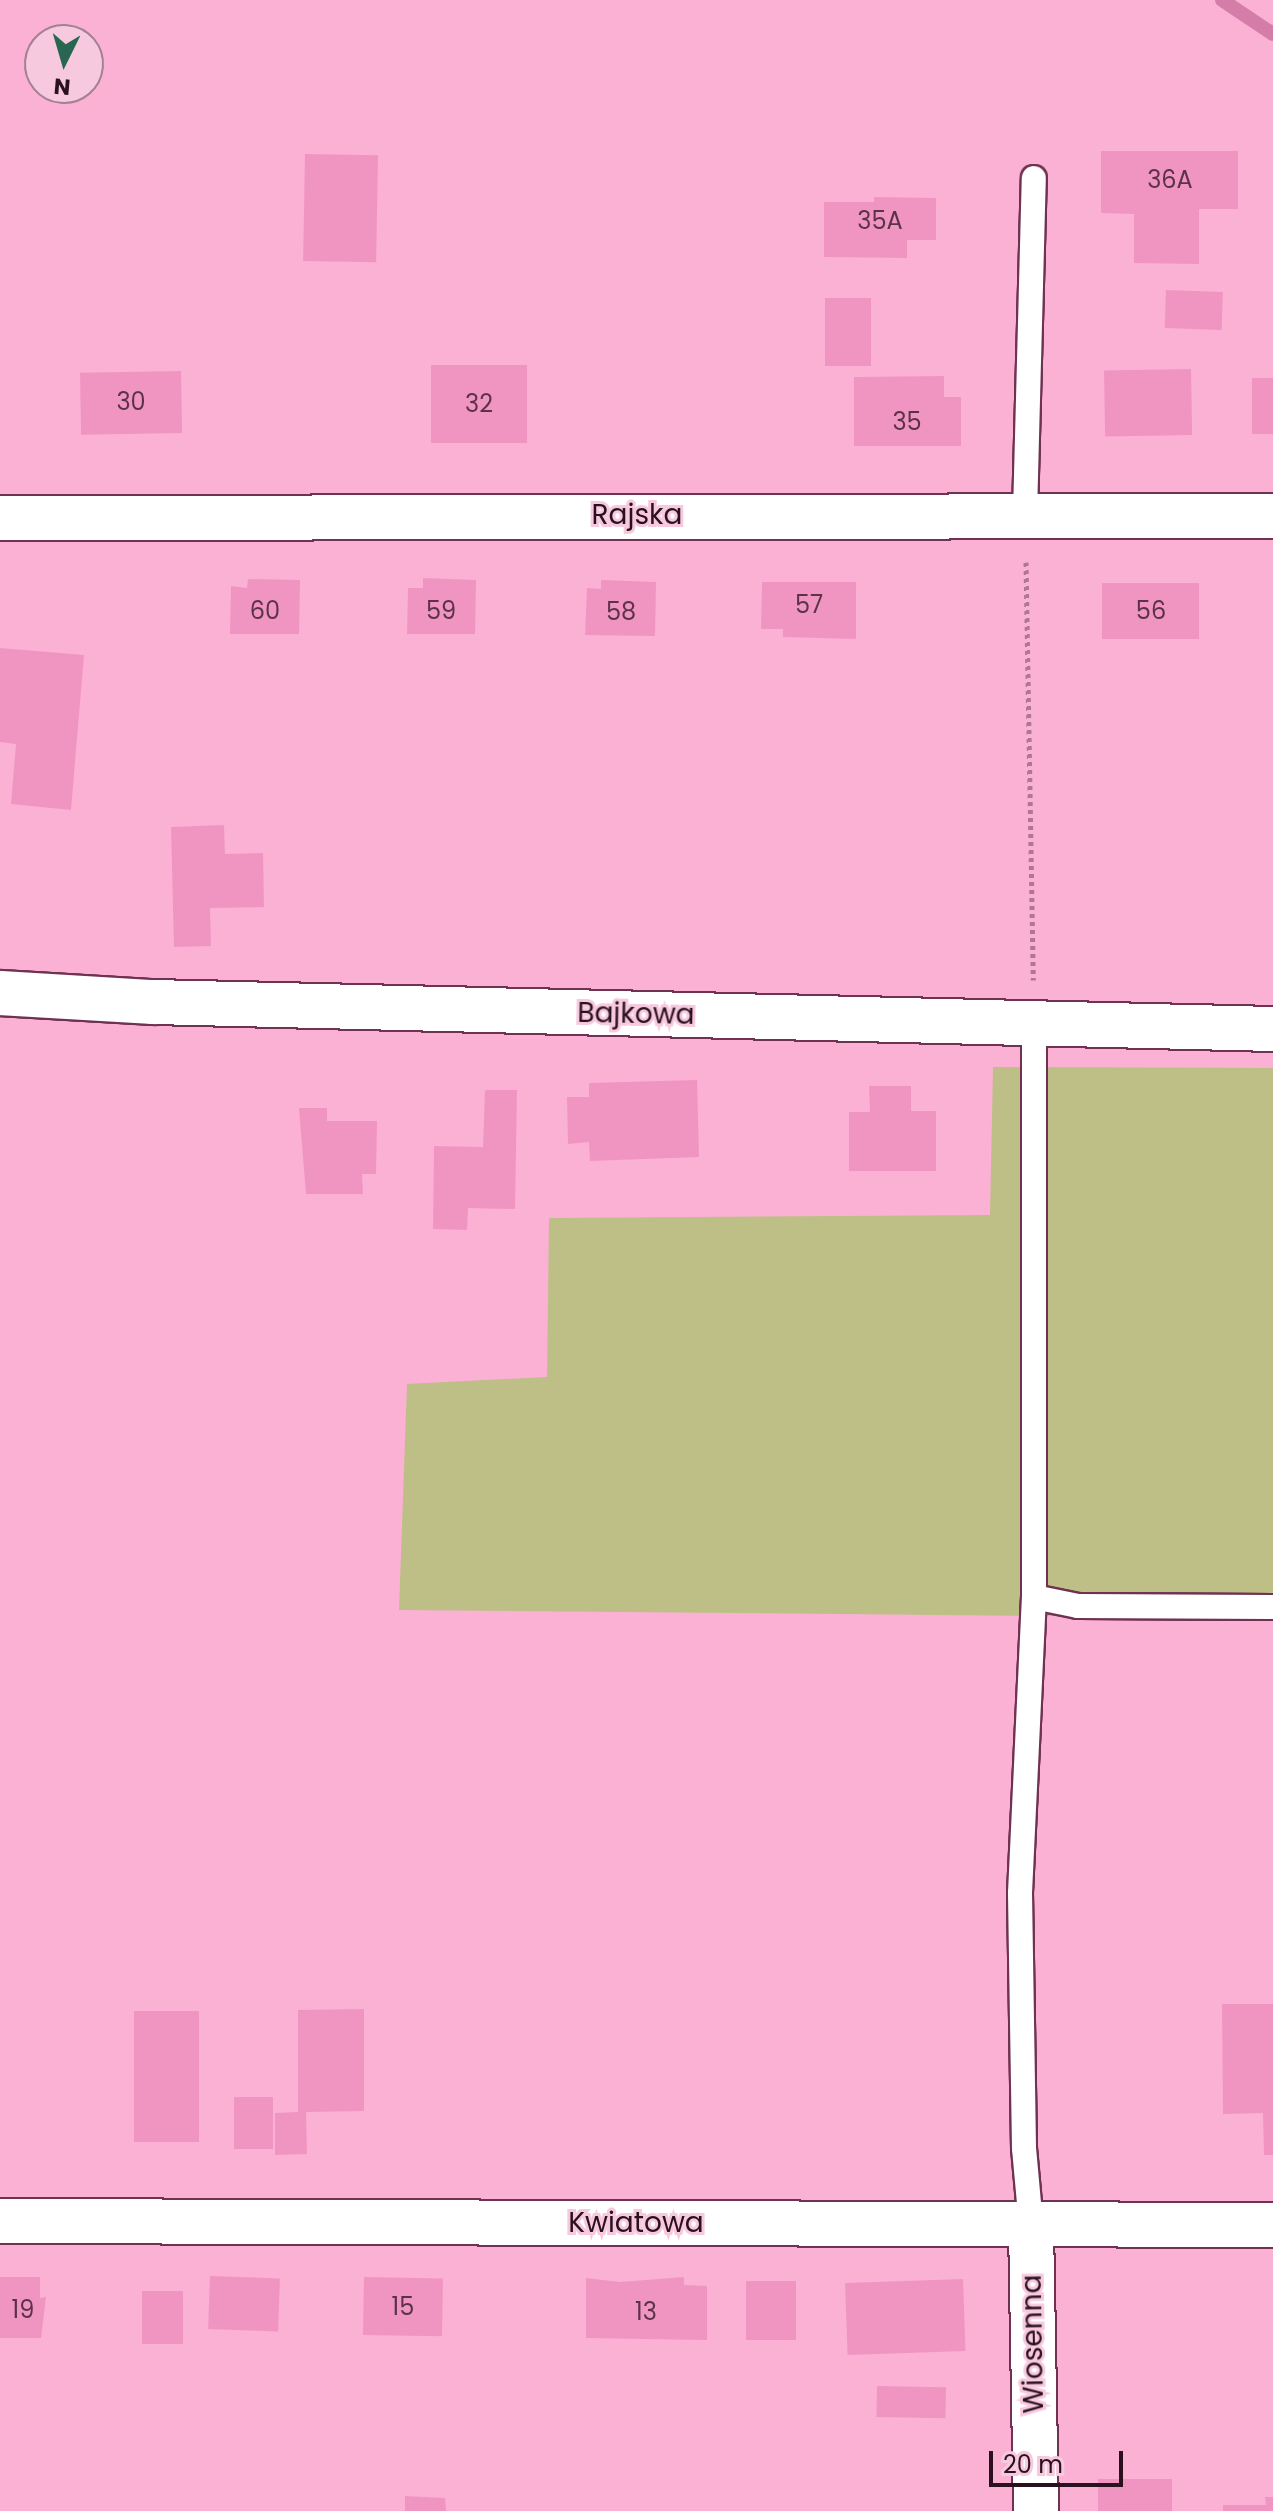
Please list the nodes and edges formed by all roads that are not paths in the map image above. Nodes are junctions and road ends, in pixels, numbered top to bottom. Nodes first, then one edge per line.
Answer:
1 (1034, 178) dead end
2 (1025, 514) junction
3 (1273, 516) edge
4 (0, 518) edge
5 (0, 993) edge
6 (1034, 1025) junction
7 (1273, 1029) edge
8 (1034, 1597) junction
9 (1273, 1607) edge
10 (0, 2221) edge
11 (1031, 2225) junction
12 (1273, 2225) edge
13 (1036, 2511) edge

1 - 2 lane
2 - 3 street, Rajska
2 - 4 street, Rajska
5 - 6 street, Bajkowa
6 - 7 street, Bajkowa
6 - 8 lane
8 - 9 lane
8 - 11 lane
10 - 11 street, Kwiatowa
11 - 12 street, Kwiatowa
11 - 13 street, Wiosenna

